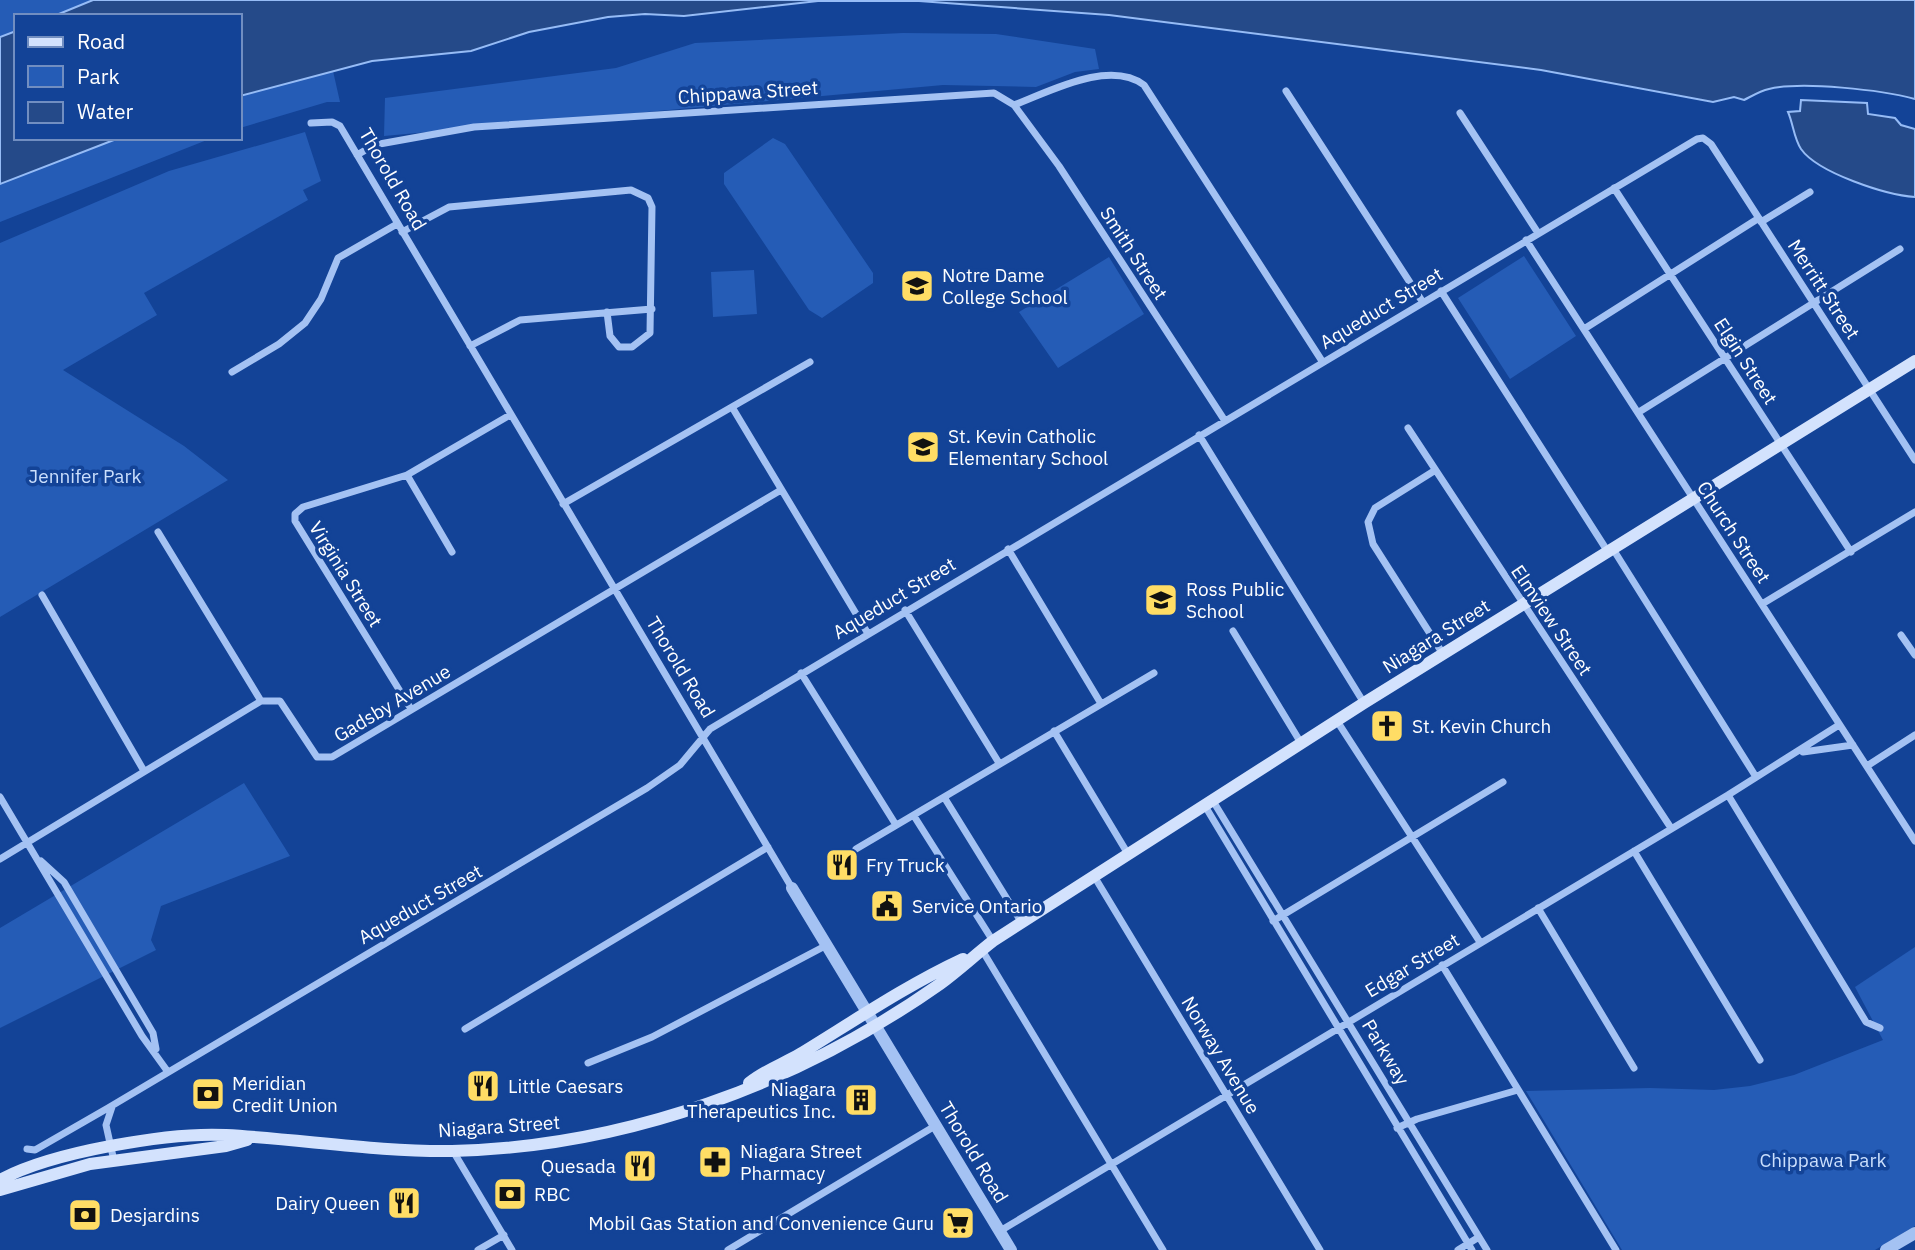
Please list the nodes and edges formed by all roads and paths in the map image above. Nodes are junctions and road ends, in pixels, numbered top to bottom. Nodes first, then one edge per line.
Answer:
1 (1286, 91) dead end
2 (1014, 105) junction
3 (1460, 113) dead end
4 (311, 123) dead end
5 (1703, 138) joint
6 (357, 155) junction
7 (1614, 188) junction
8 (1810, 192) dead end
9 (1760, 220) junction
10 (397, 224) junction
11 (402, 232) junction
12 (1538, 233) junction
13 (1526, 240) junction
14 (1899, 249) dead end
15 (1670, 274) junction
16 (1440, 291) junction
17 (1422, 301) junction
18 (1814, 303) junction
19 (652, 309) junction
20 (607, 312) junction
21 (1584, 329) junction
22 (470, 346) junction
23 (1725, 359) junction
24 (1322, 361) junction
25 (1915, 361) edge
26 (810, 362) dead end
27 (232, 372) dead end
28 (1869, 390) junction
29 (732, 407) junction
30 (1639, 412) junction
31 (510, 415) junction
32 (1225, 421) junction
33 (1408, 428) dead end
34 (1199, 435) junction
35 (1781, 444) junction
36 (1915, 460) edge
37 (1434, 471) junction
38 (407, 475) junction
39 (781, 490) junction
40 (1695, 499) junction
41 (563, 504) junction
42 (1915, 512) edge
43 (158, 532) dead end
44 (1008, 549) junction
45 (1611, 551) junction
46 (452, 552) dead end
47 (1850, 552) junction
48 (613, 589) junction
49 (42, 595) dead end
50 (1762, 604) junction
51 (1523, 605) junction
52 (905, 610) junction
53 (1233, 631) dead end
54 (867, 632) junction
55 (1901, 635) dead end
56 (1444, 654) junction
57 (1915, 656) edge
58 (802, 673) junction
59 (1154, 673) dead end
60 (261, 701) junction
61 (1100, 702) junction
62 (1364, 703) junction
63 (411, 709) junction
64 (1337, 721) junction
65 (1839, 725) junction
66 (1055, 731) junction
67 (1915, 735) edge
68 (702, 739) junction
69 (1301, 743) junction
70 (1853, 745) junction
71 (1796, 754) junction
72 (999, 763) junction
73 (1867, 766) junction
74 (144, 771) junction
75 (1756, 777) junction
76 (1503, 782) dead end
77 (1728, 795) junction
78 (0, 797) edge
79 (944, 797) junction
80 (1209, 804) junction
81 (914, 816) junction
82 (896, 825) junction
83 (1671, 828) junction
84 (1412, 838) junction
85 (1915, 841) edge
86 (27, 842) junction
87 (768, 847) junction
88 (856, 849) dead end
89 (1634, 851) junction
90 (1128, 854) junction
91 (0, 859) edge
92 (1094, 876) junction
93 (792, 888) joint
94 (1538, 908) junction
95 (1285, 914) junction
96 (1273, 921) junction
97 (1022, 923) junction
98 (993, 941) junction
99 (1480, 942) junction
100 (827, 945) junction
101 (982, 950) junction
102 (1441, 965) junction
103 (871, 1019) junction
104 (1349, 1021) junction
105 (1337, 1028) junction
106 (1880, 1028) dead end
107 (465, 1029) dead end
108 (1760, 1060) dead end
109 (588, 1062) dead end
110 (1634, 1068) dead end
111 (168, 1072) junction
112 (1518, 1090) junction
113 (1226, 1095) junction
114 (115, 1104) junction
115 (1410, 1121) junction
116 (935, 1126) junction
117 (1397, 1128) junction
118 (251, 1139) junction
119 (111, 1147) junction
120 (27, 1149) dead end
121 (453, 1151) junction
122 (114, 1161) junction
123 (1111, 1164) junction
124 (0, 1180) edge
125 (0, 1190) edge
126 (1000, 1231) junction
127 (1915, 1233) edge
128 (503, 1235) junction
129 (1479, 1237) junction
130 (1470, 1247) edge
131 (478, 1250) edge
132 (512, 1250) edge
133 (728, 1250) edge
134 (1011, 1250) edge
135 (1163, 1250) edge
136 (1320, 1250) edge
137 (1458, 1250) edge
138 (1487, 1250) edge
139 (1616, 1250) edge
140 (1886, 1250) edge

1 - 17 street
2 - 6 street, Chippawa Street
2 - 24 street
2 - 32 street, Smith Street
3 - 12 street
4 - 6 street, Thorold Road
5 - 7 street, Aqueduct Street
5 - 9 street, Merritt Street
6 - 10 street, Thorold Road
7 - 12 street, Aqueduct Street
7 - 15 street, Elgin Street
8 - 9 street
9 - 15 street
9 - 18 street, Merritt Street
10 - 11 street, Thorold Road
10 - 27 street
11 - 19 street
11 - 22 street, Thorold Road
12 - 13 street, Aqueduct Street
13 - 16 street, Aqueduct Street
13 - 21 street, Church Street
14 - 18 street
15 - 21 street
15 - 23 street, Elgin Street
16 - 17 street, Aqueduct Street
16 - 45 street
17 - 24 street, Aqueduct Street
18 - 23 street
18 - 28 street, Merritt Street
19 - 20 street
19 - 20 street
20 - 22 street
21 - 30 street, Church Street
22 - 31 street, Thorold Road
23 - 30 street
23 - 35 street, Elgin Street
24 - 32 street, Aqueduct Street
25 - 28 main road, Niagara Street
26 - 29 street
28 - 35 main road, Niagara Street
28 - 36 street, Merritt Street
29 - 39 street
29 - 41 street
30 - 40 street, Church Street
31 - 38 street, Virginia Street
31 - 41 street, Thorold Road
32 - 34 street, Aqueduct Street
33 - 37 street, Elmview Street
34 - 44 street, Aqueduct Street
34 - 62 street
35 - 40 main road, Niagara Street
35 - 47 street, Elgin Street
37 - 51 street, Elmview Street
37 - 56 street
38 - 46 street
38 - 63 street, Virginia Street
39 - 48 street, Gadsby Avenue
39 - 54 street
40 - 45 main road, Niagara Street
40 - 50 street, Church Street
41 - 48 street, Thorold Road
42 - 47 street
43 - 60 street
44 - 52 street, Aqueduct Street
44 - 61 street
45 - 51 main road, Niagara Street
45 - 75 street
47 - 50 street
48 - 63 street, Gadsby Avenue
48 - 68 street, Thorold Road
49 - 74 street
50 - 65 street, Church Street
51 - 56 main road, Niagara Street
51 - 83 street, Elmview Street
52 - 54 street, Aqueduct Street
52 - 72 street
53 - 69 street
54 - 58 street, Aqueduct Street
55 - 57 street
56 - 62 main road, Niagara Street
58 - 68 street, Aqueduct Street
58 - 82 street
59 - 61 street
60 - 63 street, Gadsby Avenue
60 - 74 street
61 - 66 street
62 - 64 main road, Niagara Street
64 - 69 main road, Niagara Street
64 - 84 street
65 - 70 street, Church Street
65 - 71 street, Edgar Street
66 - 72 street
66 - 90 street
67 - 73 street
68 - 87 street, Thorold Road
68 - 111 street, Aqueduct Street
69 - 80 main road, Niagara Street
70 - 71 street
70 - 73 street, Church Street
71 - 75 street, Edgar Street
72 - 79 street
73 - 85 street, Church Street
74 - 86 street
75 - 77 street, Edgar Street
76 - 84 street
77 - 83 street, Edgar Street
77 - 106 street
78 - 86 street
79 - 81 street
79 - 97 street
80 - 90 main road, Niagara Street
80 - 95 street, Parkway
80 - 96 street, Parkway
81 - 82 street
81 - 98 street
82 - 88 street
83 - 89 street, Edgar Street
84 - 95 street
84 - 99 street
86 - 91 street
86 - 111 street
87 - 93 street, Thorold Road
87 - 107 street
89 - 94 street, Edgar Street
89 - 108 street
90 - 92 main road, Niagara Street
92 - 97 main road, Niagara Street
92 - 113 street, Norway Avenue
93 - 100 street, Thorold Road
94 - 99 street, Edgar Street
94 - 110 street
95 - 96 street
95 - 104 street, Parkway
96 - 105 street, Parkway
97 - 98 main road, Niagara Street
98 - 101 main road, Niagara Street
99 - 102 street, Edgar Street
100 - 103 street, Thorold Road
100 - 109 street
101 - 103 main road, Niagara Street
101 - 123 street
102 - 104 street, Edgar Street
102 - 112 street
103 - 116 street, Thorold Road
103 - 121 main road, Niagara Street
104 - 105 street, Edgar Street
104 - 115 street, Parkway
105 - 113 street, Edgar Street
105 - 117 street, Parkway
111 - 114 street, Aqueduct Street
112 - 115 street
112 - 139 street
113 - 123 street, Edgar Street
113 - 136 street, Norway Avenue
114 - 119 street
114 - 120 street, Aqueduct Street
115 - 117 street
115 - 129 street, Parkway
116 - 126 street, Thorold Road
116 - 133 street
117 - 130 street, Parkway
118 - 119 main road, Niagara Street
118 - 121 main road, Niagara Street
118 - 122 main road, Niagara Street
119 - 122 street
119 - 124 main road, Niagara Street
121 - 128 street
122 - 125 main road, Niagara Street
123 - 126 street, Edgar Street
123 - 135 street
126 - 134 street, Thorold Road
127 - 140 street
128 - 131 street
128 - 132 street
129 - 130 street
129 - 138 street, Parkway
130 - 137 street

